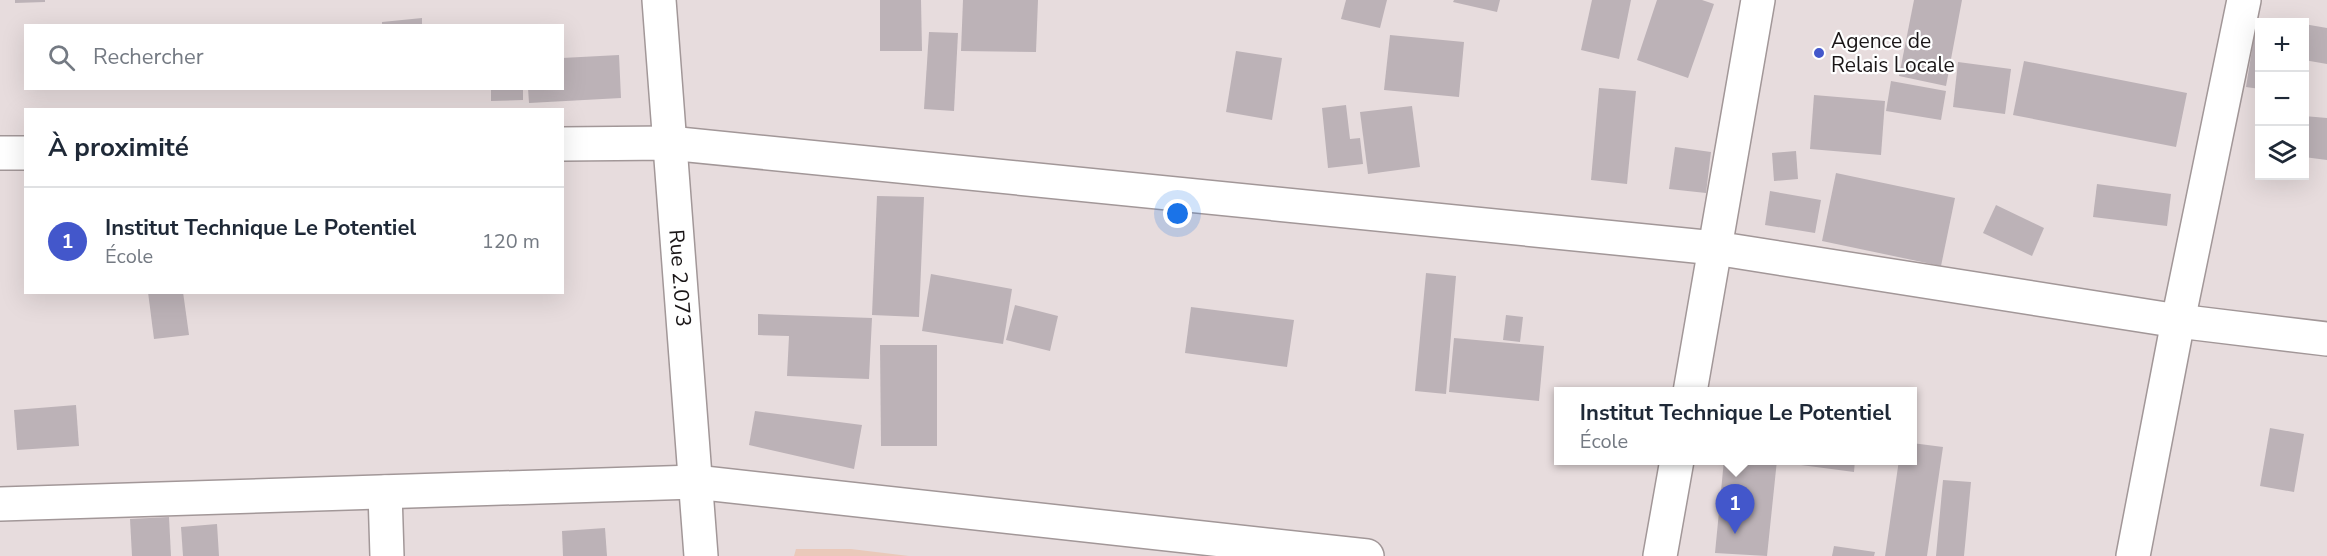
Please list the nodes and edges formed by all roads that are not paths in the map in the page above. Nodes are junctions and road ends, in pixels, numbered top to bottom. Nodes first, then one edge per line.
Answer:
1 (658, 0) edge
2 (1758, 0) edge
3 (2244, 0) edge
4 (669, 143) junction
5 (564, 144) edge
6 (0, 153) edge
7 (24, 153) edge
8 (1715, 248) junction
9 (2178, 321) junction
10 (2327, 339) edge
11 (1691, 387) edge
12 (1676, 465) edge
13 (696, 482) junction
14 (385, 492) junction
15 (0, 504) edge
16 (387, 556) edge
17 (701, 556) edge
18 (1366, 556) edge
19 (1660, 556) edge
20 (2133, 556) edge

1 - 4 street, Rue 2.073
2 - 8 street
3 - 9 street
4 - 5 street
4 - 8 street
4 - 13 street, Rue 2.073
6 - 7 street
8 - 9 street
8 - 11 street
9 - 10 street
9 - 20 street
12 - 19 street
13 - 14 street
13 - 17 street, Rue 2.073
13 - 18 street
14 - 15 street
14 - 16 street

